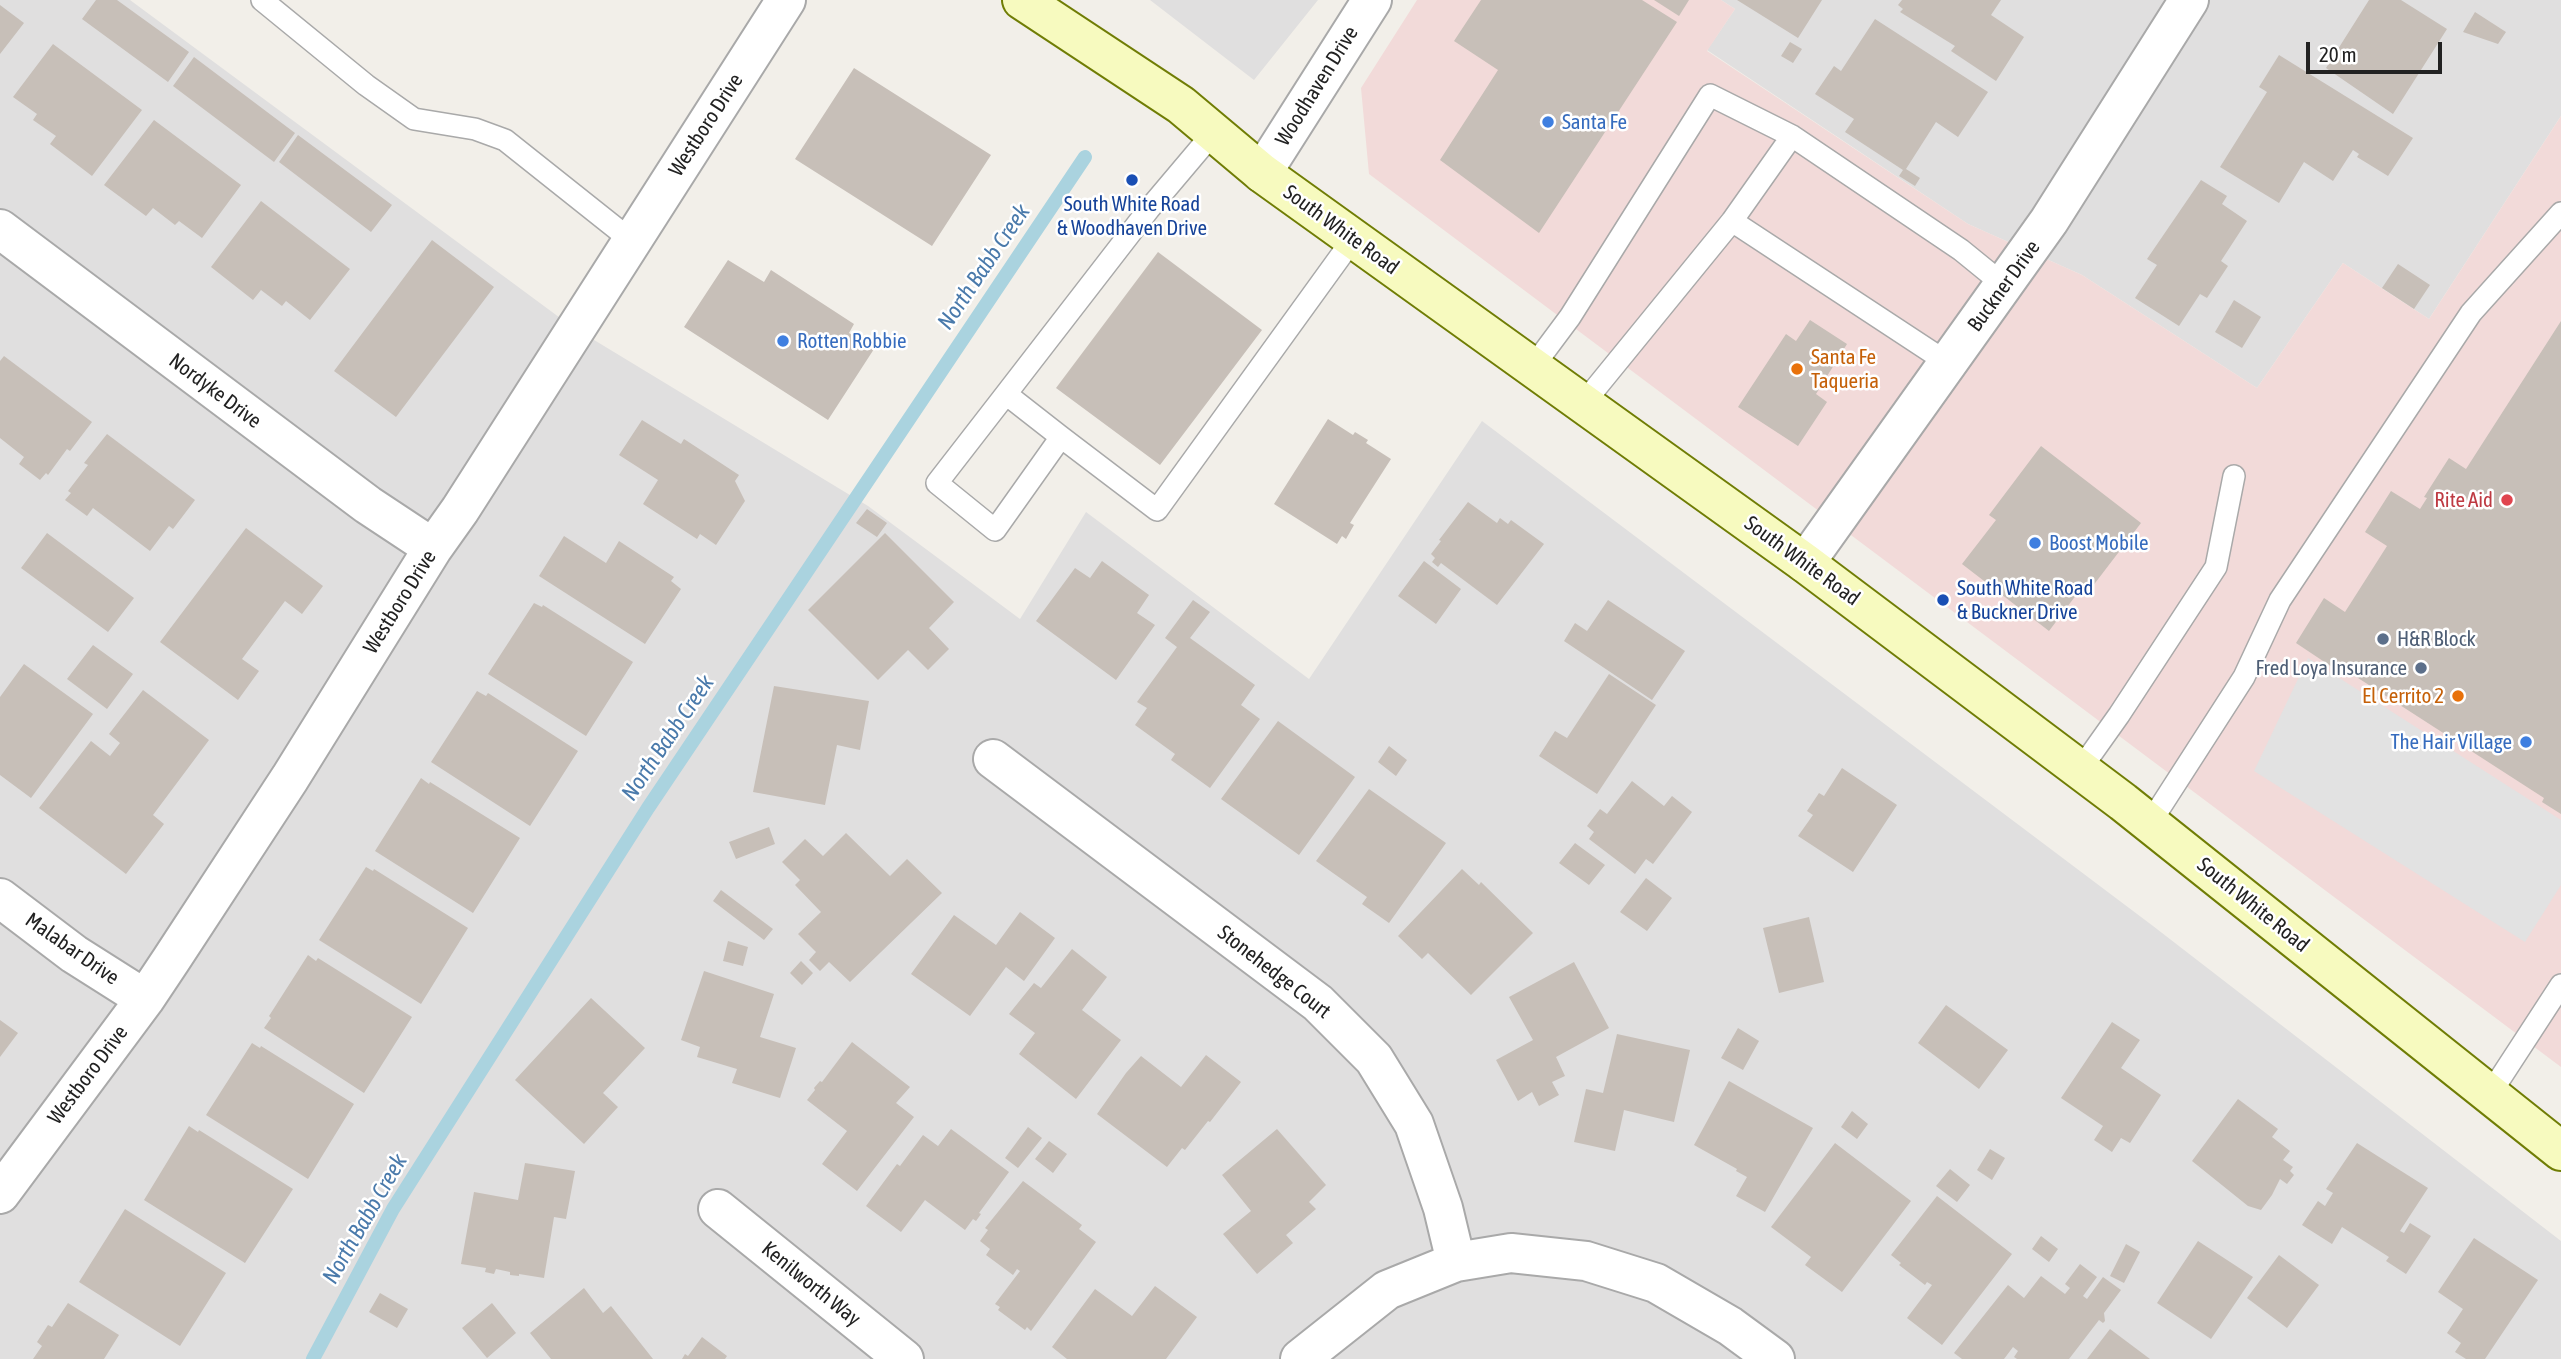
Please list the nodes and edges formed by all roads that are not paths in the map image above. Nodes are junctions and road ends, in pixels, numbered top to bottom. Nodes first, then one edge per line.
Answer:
1 (262, 0) edge
2 (786, 0) edge
3 (1022, 0) edge
4 (1371, 0) edge
5 (2189, 0) edge
6 (1213, 132) junction
7 (1792, 136) junction
8 (1262, 173) junction
9 (2561, 213) edge
10 (1732, 221) junction
11 (0, 229) edge
12 (1353, 239) junction
13 (632, 241) junction
14 (2004, 285) junction
15 (1948, 363) junction
16 (1532, 368) junction
17 (1006, 394) junction
18 (1582, 405) junction
19 (1061, 437) junction
20 (2234, 476) dead end
21 (433, 548) junction
22 (1805, 563) junction
23 (993, 759) dead end
24 (2080, 769) junction
25 (2150, 823) junction
26 (0, 898) edge
27 (2561, 985) edge
28 (145, 999) junction
29 (2490, 1094) junction
30 (2561, 1151) edge
31 (0, 1194) edge
32 (718, 1209) dead end
33 (1456, 1262) junction
34 (904, 1359) edge
35 (1300, 1359) edge
36 (1775, 1359) edge

1 - 13 lane
2 - 13 street, Westboro Drive
3 - 6 main road, South White Road
4 - 8 street, Woodhaven Drive
5 - 14 street, Buckner Drive
6 - 8 main road, South White Road
6 - 17 lane
7 - 10 lane
7 - 14 lane
7 - 16 lane
8 - 12 main road, South White Road
9 - 25 lane
10 - 15 lane
10 - 18 lane
11 - 21 street, Nordyke Drive
12 - 16 main road, South White Road
12 - 19 lane
13 - 21 street, Westboro Drive
14 - 15 street, Buckner Drive
15 - 22 street, Buckner Drive
16 - 18 main road, South White Road
17 - 19 lane
17 - 19 lane
18 - 22 main road, South White Road
20 - 24 lane
21 - 28 street, Westboro Drive
22 - 24 main road, South White Road
23 - 33 street, Stonehedge Court
24 - 25 main road, South White Road
25 - 29 main road, South White Road
26 - 28 street, Malabar Drive
27 - 29 lane
28 - 31 street, Westboro Drive
29 - 30 main road, South White Road
32 - 34 street, Kenilworth Way
33 - 35 street
33 - 36 street

